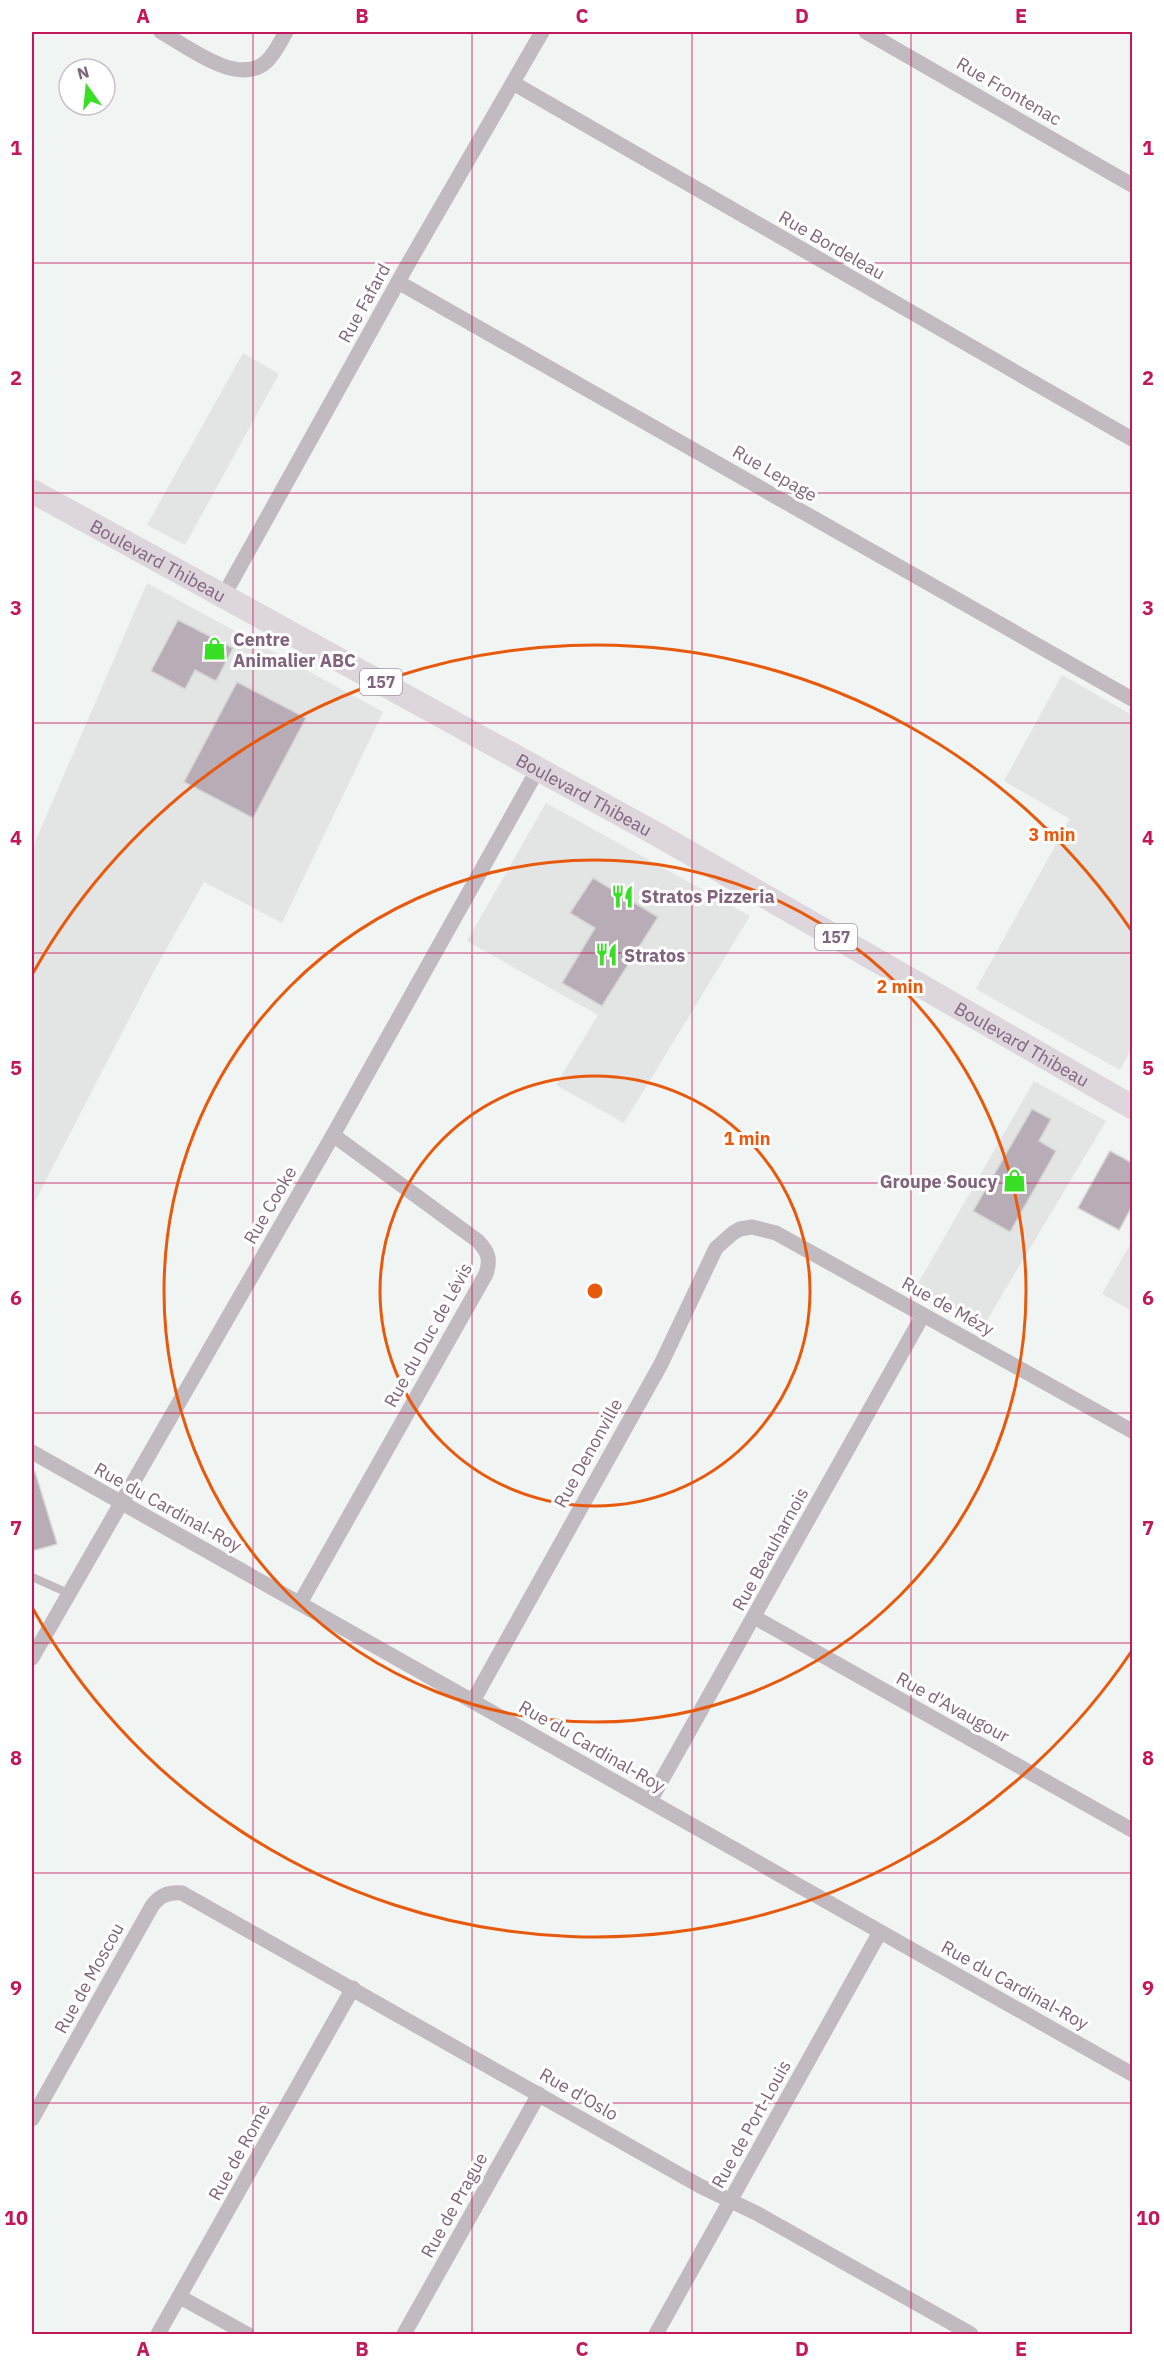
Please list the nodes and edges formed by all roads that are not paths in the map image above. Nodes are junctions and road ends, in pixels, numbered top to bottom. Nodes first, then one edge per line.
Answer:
1 (160, 32) edge
2 (286, 32) edge
3 (542, 32) edge
4 (866, 32) edge
5 (513, 83) junction
6 (1132, 185) edge
7 (398, 282) junction
8 (1132, 439) edge
9 (32, 491) edge
10 (224, 596) junction
11 (1132, 699) edge
12 (538, 769) junction
13 (1132, 1107) edge
14 (333, 1135) junction
15 (740, 1229) joint
16 (923, 1315) junction
17 (1132, 1431) edge
18 (33, 1457) edge
19 (121, 1503) junction
20 (32, 1576) edge
21 (68, 1593) junction
22 (300, 1604) junction
23 (754, 1617) junction
24 (32, 1658) edge
25 (473, 1701) junction
26 (650, 1801) junction
27 (1132, 1830) edge
28 (168, 1893) joint
29 (880, 1932) junction
30 (353, 1988) junction
31 (1132, 2074) edge
32 (539, 2094) junction
33 (32, 2120) edge
34 (730, 2200) junction
35 (180, 2297) junction
36 (158, 2334) edge
37 (247, 2334) edge
38 (404, 2334) edge
39 (656, 2334) edge
40 (971, 2334) edge

1 - 2 street
3 - 5 street, Rue Fafard
4 - 6 street, Rue Frontenac
5 - 7 street, Rue Fafard
5 - 8 street, Rue Bordeleau
7 - 10 street, Rue Fafard
7 - 11 street, Rue Lepage
9 - 10 main road, Boulevard Thibeau / 157
10 - 12 main road, Boulevard Thibeau / 157
12 - 13 main road, Boulevard Thibeau / 157
12 - 14 street, Rue Cooke
14 - 19 street, Rue Cooke
14 - 22 street, Rue du Duc de Lévis
15 - 16 street, Rue de Mézy
15 - 25 street, Rue Denonville
16 - 17 street, Rue de Mézy
16 - 23 street, Rue Beauharnois
18 - 19 street, Rue du Cardinal-Roy
19 - 21 street, Rue Cooke
19 - 22 street, Rue du Cardinal-Roy
20 - 21 lane
21 - 24 street, Rue Cooke
22 - 25 street, Rue du Cardinal-Roy
23 - 26 street, Rue Beauharnois
23 - 27 street, Rue d'Avaugour
25 - 26 street, Rue du Cardinal-Roy
26 - 29 street, Rue du Cardinal-Roy
28 - 30 street, Rue d'Oslo
28 - 33 street, Rue de Moscou
29 - 31 street, Rue du Cardinal-Roy
29 - 34 street, Rue de Port-Louis
30 - 32 street, Rue d'Oslo
30 - 35 street, Rue de Rome
32 - 34 street, Rue d'Oslo
32 - 38 street, Rue de Prague
34 - 39 street, Rue de Port-Louis
34 - 40 street, Rue d'Oslo
35 - 36 street, Rue de Rome
35 - 37 street

